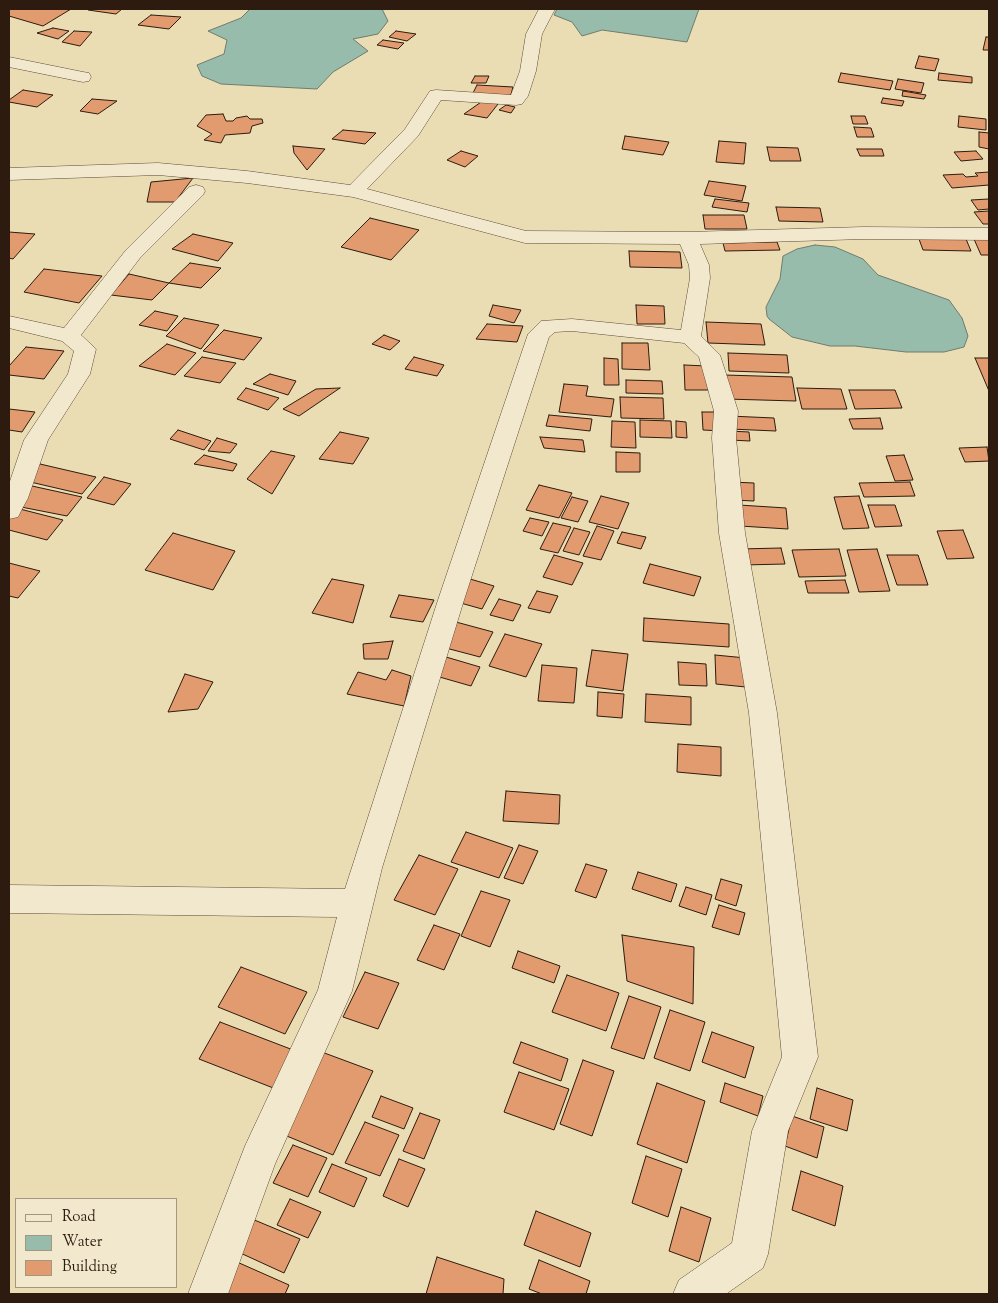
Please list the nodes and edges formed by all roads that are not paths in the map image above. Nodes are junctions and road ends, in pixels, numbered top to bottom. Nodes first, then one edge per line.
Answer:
1 (547, 9) edge
2 (9, 62) edge
3 (83, 77) dead end
4 (9, 174) edge
5 (196, 191) dead end
6 (354, 191) junction
7 (989, 234) edge
8 (688, 238) junction
9 (9, 322) edge
10 (68, 336) junction
11 (690, 337) junction
12 (9, 511) edge
13 (9, 899) edge
14 (357, 903) junction
15 (208, 1294) edge
16 (693, 1294) edge

1 - 6 street
2 - 3 street
4 - 6 street
5 - 10 street
6 - 8 street
7 - 8 street
8 - 11 street
9 - 10 street
10 - 12 street
11 - 14 street
11 - 16 street
13 - 14 street
14 - 15 street

